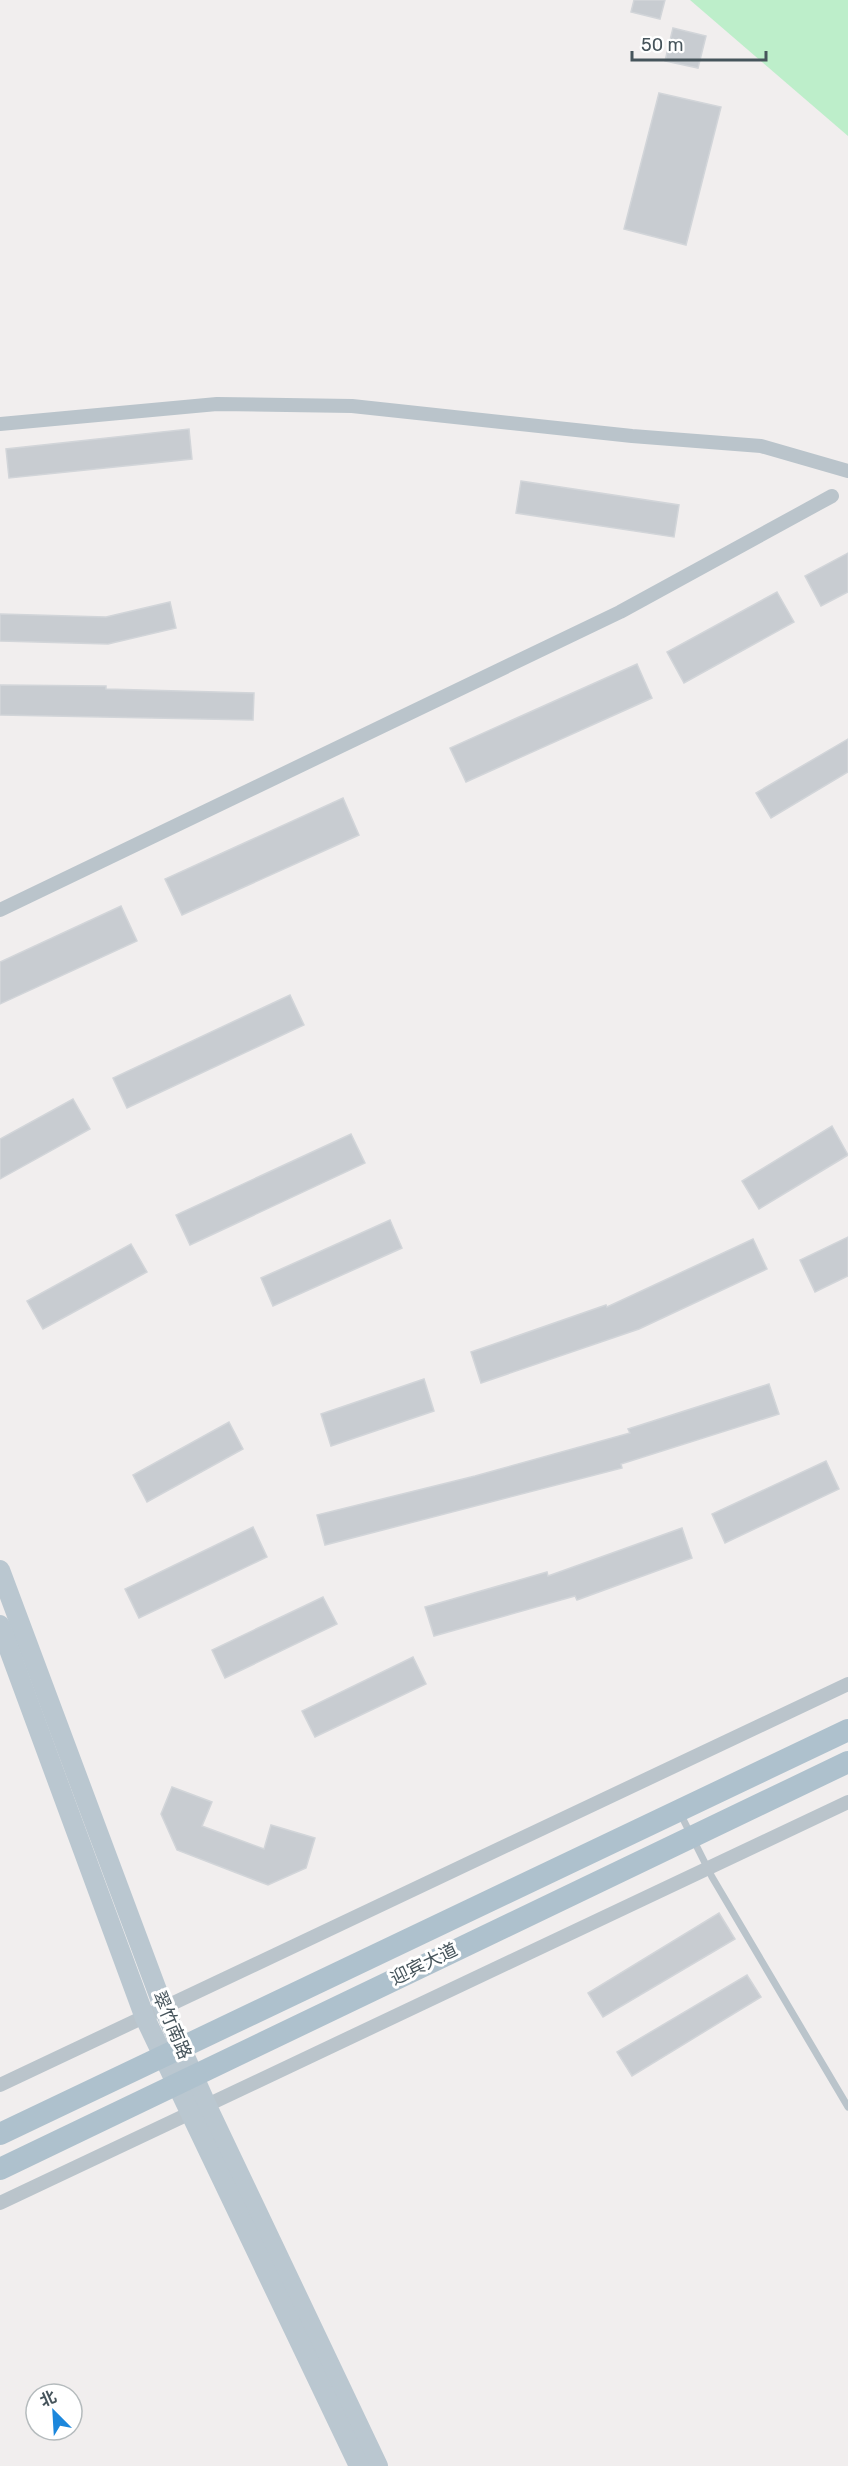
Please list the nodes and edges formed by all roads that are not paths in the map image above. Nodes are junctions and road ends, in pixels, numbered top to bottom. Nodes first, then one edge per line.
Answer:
1 (0, 424) edge
2 (848, 471) edge
3 (832, 496) dead end
4 (0, 910) edge
5 (0, 1570) edge
6 (0, 1625) edge
7 (848, 1684) edge
8 (847, 1732) edge
9 (848, 1762) edge
10 (848, 1802) edge
11 (679, 1811) junction
12 (692, 1835) junction
13 (707, 1866) junction
14 (164, 2008) junction
15 (145, 2018) junction
16 (172, 2053) junction
17 (184, 2079) junction
18 (0, 2085) edge
19 (848, 2107) edge
20 (198, 2108) junction
21 (0, 2134) edge
22 (0, 2169) edge
23 (0, 2203) edge
24 (359, 2466) edge
25 (378, 2466) edge

1 - 2 street
3 - 4 street
5 - 14 main road, 翠竹南路
6 - 15 main road, 翠竹南路
7 - 14 street
8 - 11 main road, 迎宾大道
9 - 12 main road, 迎宾大道
10 - 13 street
11 - 12 lane
11 - 16 main road, 迎宾大道
12 - 13 lane
12 - 17 main road, 迎宾大道
13 - 19 lane
13 - 20 street
14 - 15 street
14 - 16 main road, 翠竹南路
15 - 16 main road, 翠竹南路
15 - 18 street
16 - 17 main road, 翠竹南路
16 - 21 main road, 迎宾大道
17 - 20 main road, 翠竹南路
17 - 22 main road, 迎宾大道
20 - 23 street
20 - 24 main road, 翠竹南路
20 - 25 main road, 翠竹南路

